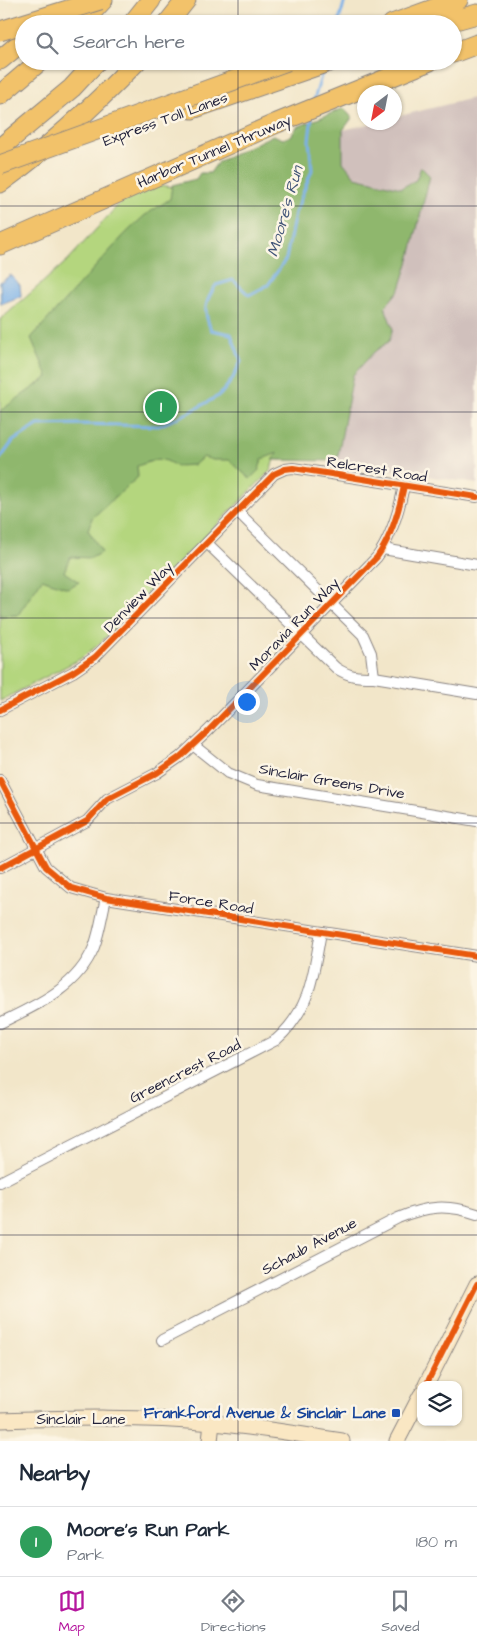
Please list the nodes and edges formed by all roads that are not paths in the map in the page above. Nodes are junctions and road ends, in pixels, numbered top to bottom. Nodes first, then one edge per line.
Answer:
1 (67, 0) edge
2 (102, 0) edge
3 (151, 0) edge
4 (186, 0) edge
5 (454, 1) edge
6 (477, 9) edge
7 (477, 14) edge
8 (51, 15) edge
9 (53, 15) edge
10 (89, 15) edge
11 (139, 15) edge
12 (174, 15) edge
13 (416, 15) edge
14 (462, 15) edge
15 (462, 18) edge
16 (15, 26) edge
17 (0, 31) edge
18 (477, 44) edge
19 (15, 48) edge
20 (462, 50) edge
21 (0, 60) edge
22 (29, 70) edge
23 (89, 70) edge
24 (128, 70) edge
25 (262, 70) edge
26 (306, 70) edge
27 (408, 70) edge
28 (0, 95) edge
29 (0, 148) edge
30 (0, 165) edge
31 (0, 178) edge
32 (0, 183) edge
33 (0, 245) edge
34 (274, 474) joint
35 (404, 486) junction
36 (477, 497) edge
37 (238, 512) junction
38 (207, 543) junction
39 (382, 549) junction
40 (477, 565) edge
41 (332, 603) junction
42 (302, 634) junction
43 (374, 677) junction
44 (477, 694) edge
45 (0, 710) edge
46 (193, 745) junction
47 (0, 780) edge
48 (477, 821) edge
49 (36, 849) junction
50 (0, 868) edge
51 (106, 898) junction
52 (321, 932) junction
53 (477, 956) edge
54 (0, 1024) edge
55 (0, 1182) edge
56 (477, 1214) edge
57 (477, 1284) edge
58 (162, 1340) dead end
59 (428, 1381) edge
60 (417, 1404) edge
61 (0, 1420) edge
62 (212, 1423) junction
63 (210, 1441) edge
64 (342, 1441) edge
65 (398, 1441) edge

1 - 8 highway
2 - 9 highway, bridge
2 - 10 highway
3 - 11 highway
4 - 12 highway
5 - 13 highway
6 - 14 highway
7 - 15 highway
16 - 17 highway, bridge
18 - 20 highway
19 - 21 highway
22 - 28 highway
23 - 29 highway
24 - 32 highway
25 - 30 highway, Express Toll Lanes, bridge
26 - 31 highway, Express Toll Lanes
27 - 33 highway, Harbor Tunnel Thruway
34 - 35 street, Relcrest Road
34 - 37 street, Denview Way
35 - 36 street, Relcrest Road
35 - 39 street, Moravia Run Way
37 - 38 street, Denview Way
37 - 41 street
38 - 42 street
38 - 45 street, Denview Way
39 - 40 street
39 - 41 street, Moravia Run Way
41 - 42 street, Moravia Run Way
41 - 43 street
42 - 43 street
42 - 46 street, Moravia Run Way
43 - 44 street
46 - 48 street, Sinclair Greens Drive
46 - 49 street, Moravia Run Way
47 - 49 street, Force Road
49 - 50 street, Moravia Run Way
49 - 51 street, Force Road
51 - 52 street, Force Road
51 - 54 street
52 - 53 street, Force Road
52 - 55 street, Greencrest Road
56 - 58 street, Schaub Avenue
57 - 59 street
60 - 65 street
61 - 62 street, Sinclair Lane
62 - 63 street
62 - 64 street, Sinclair Lane

